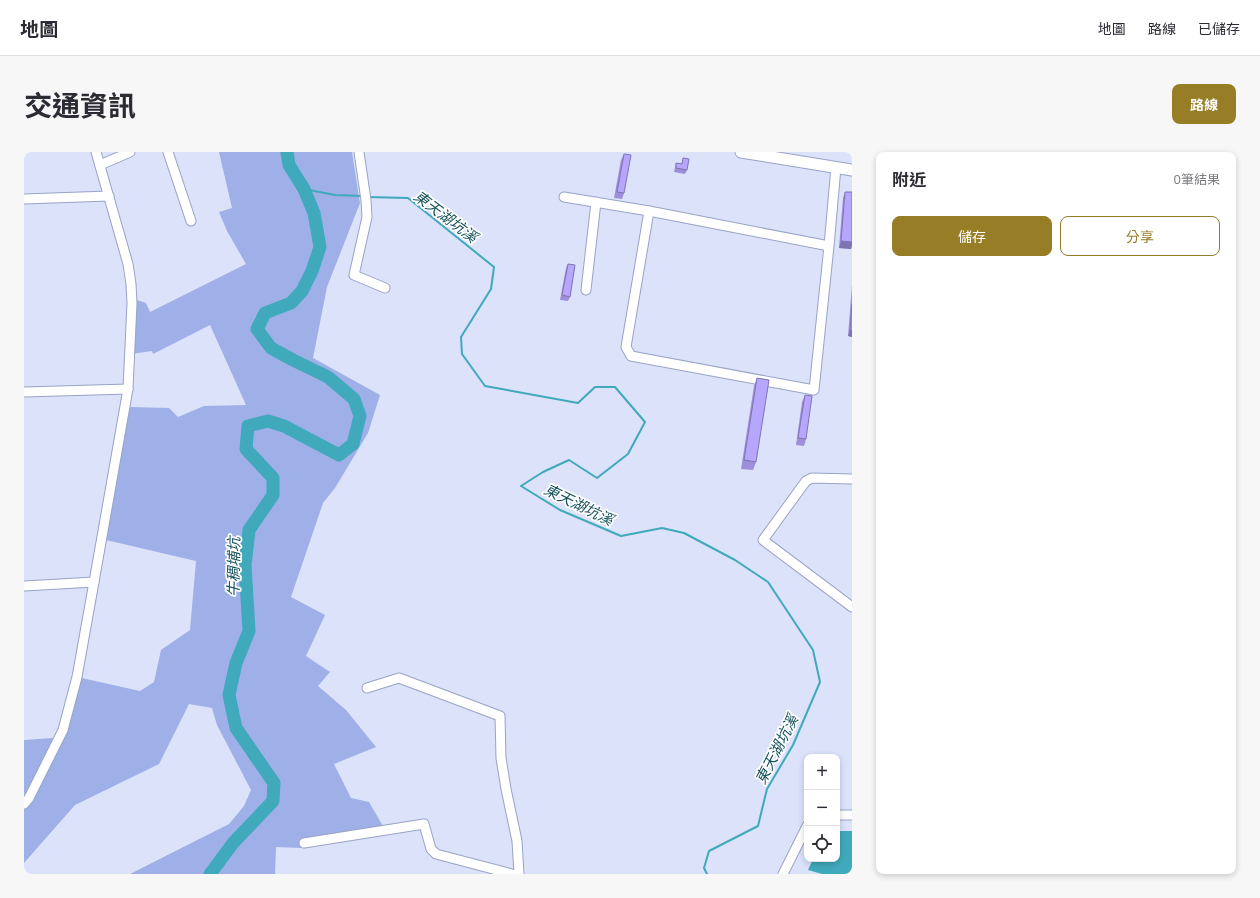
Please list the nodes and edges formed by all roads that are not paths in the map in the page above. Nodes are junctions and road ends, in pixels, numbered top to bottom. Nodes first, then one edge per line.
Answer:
1 (96, 152) edge
2 (130, 152) edge
3 (168, 152) edge
4 (359, 152) edge
5 (741, 152) edge
6 (100, 165) junction
7 (836, 167) junction
8 (852, 170) edge
9 (108, 196) junction
10 (564, 197) dead end
11 (24, 200) edge
12 (596, 202) junction
13 (649, 211) junction
14 (191, 221) dead end
15 (829, 246) junction
16 (385, 288) dead end
17 (586, 290) dead end
18 (128, 389) junction
19 (24, 392) edge
20 (852, 479) edge
21 (94, 582) junction
22 (24, 586) edge
23 (852, 607) edge
24 (367, 688) dead end
25 (24, 804) edge
26 (840, 815) edge
27 (852, 815) edge
28 (804, 832) edge
29 (304, 843) dead end
30 (512, 874) edge
31 (519, 874) edge
32 (782, 874) edge

1 - 6 street
2 - 6 street
3 - 14 street
4 - 16 street
5 - 7 main road
6 - 9 street
7 - 8 main road
7 - 15 street
9 - 11 street
9 - 18 street
10 - 12 street
12 - 13 street
12 - 17 street
13 - 15 street
13 - 15 street
18 - 19 street
18 - 21 street
20 - 23 street
21 - 22 street
21 - 25 street
24 - 31 street
26 - 27 street
28 - 32 street
29 - 30 street

